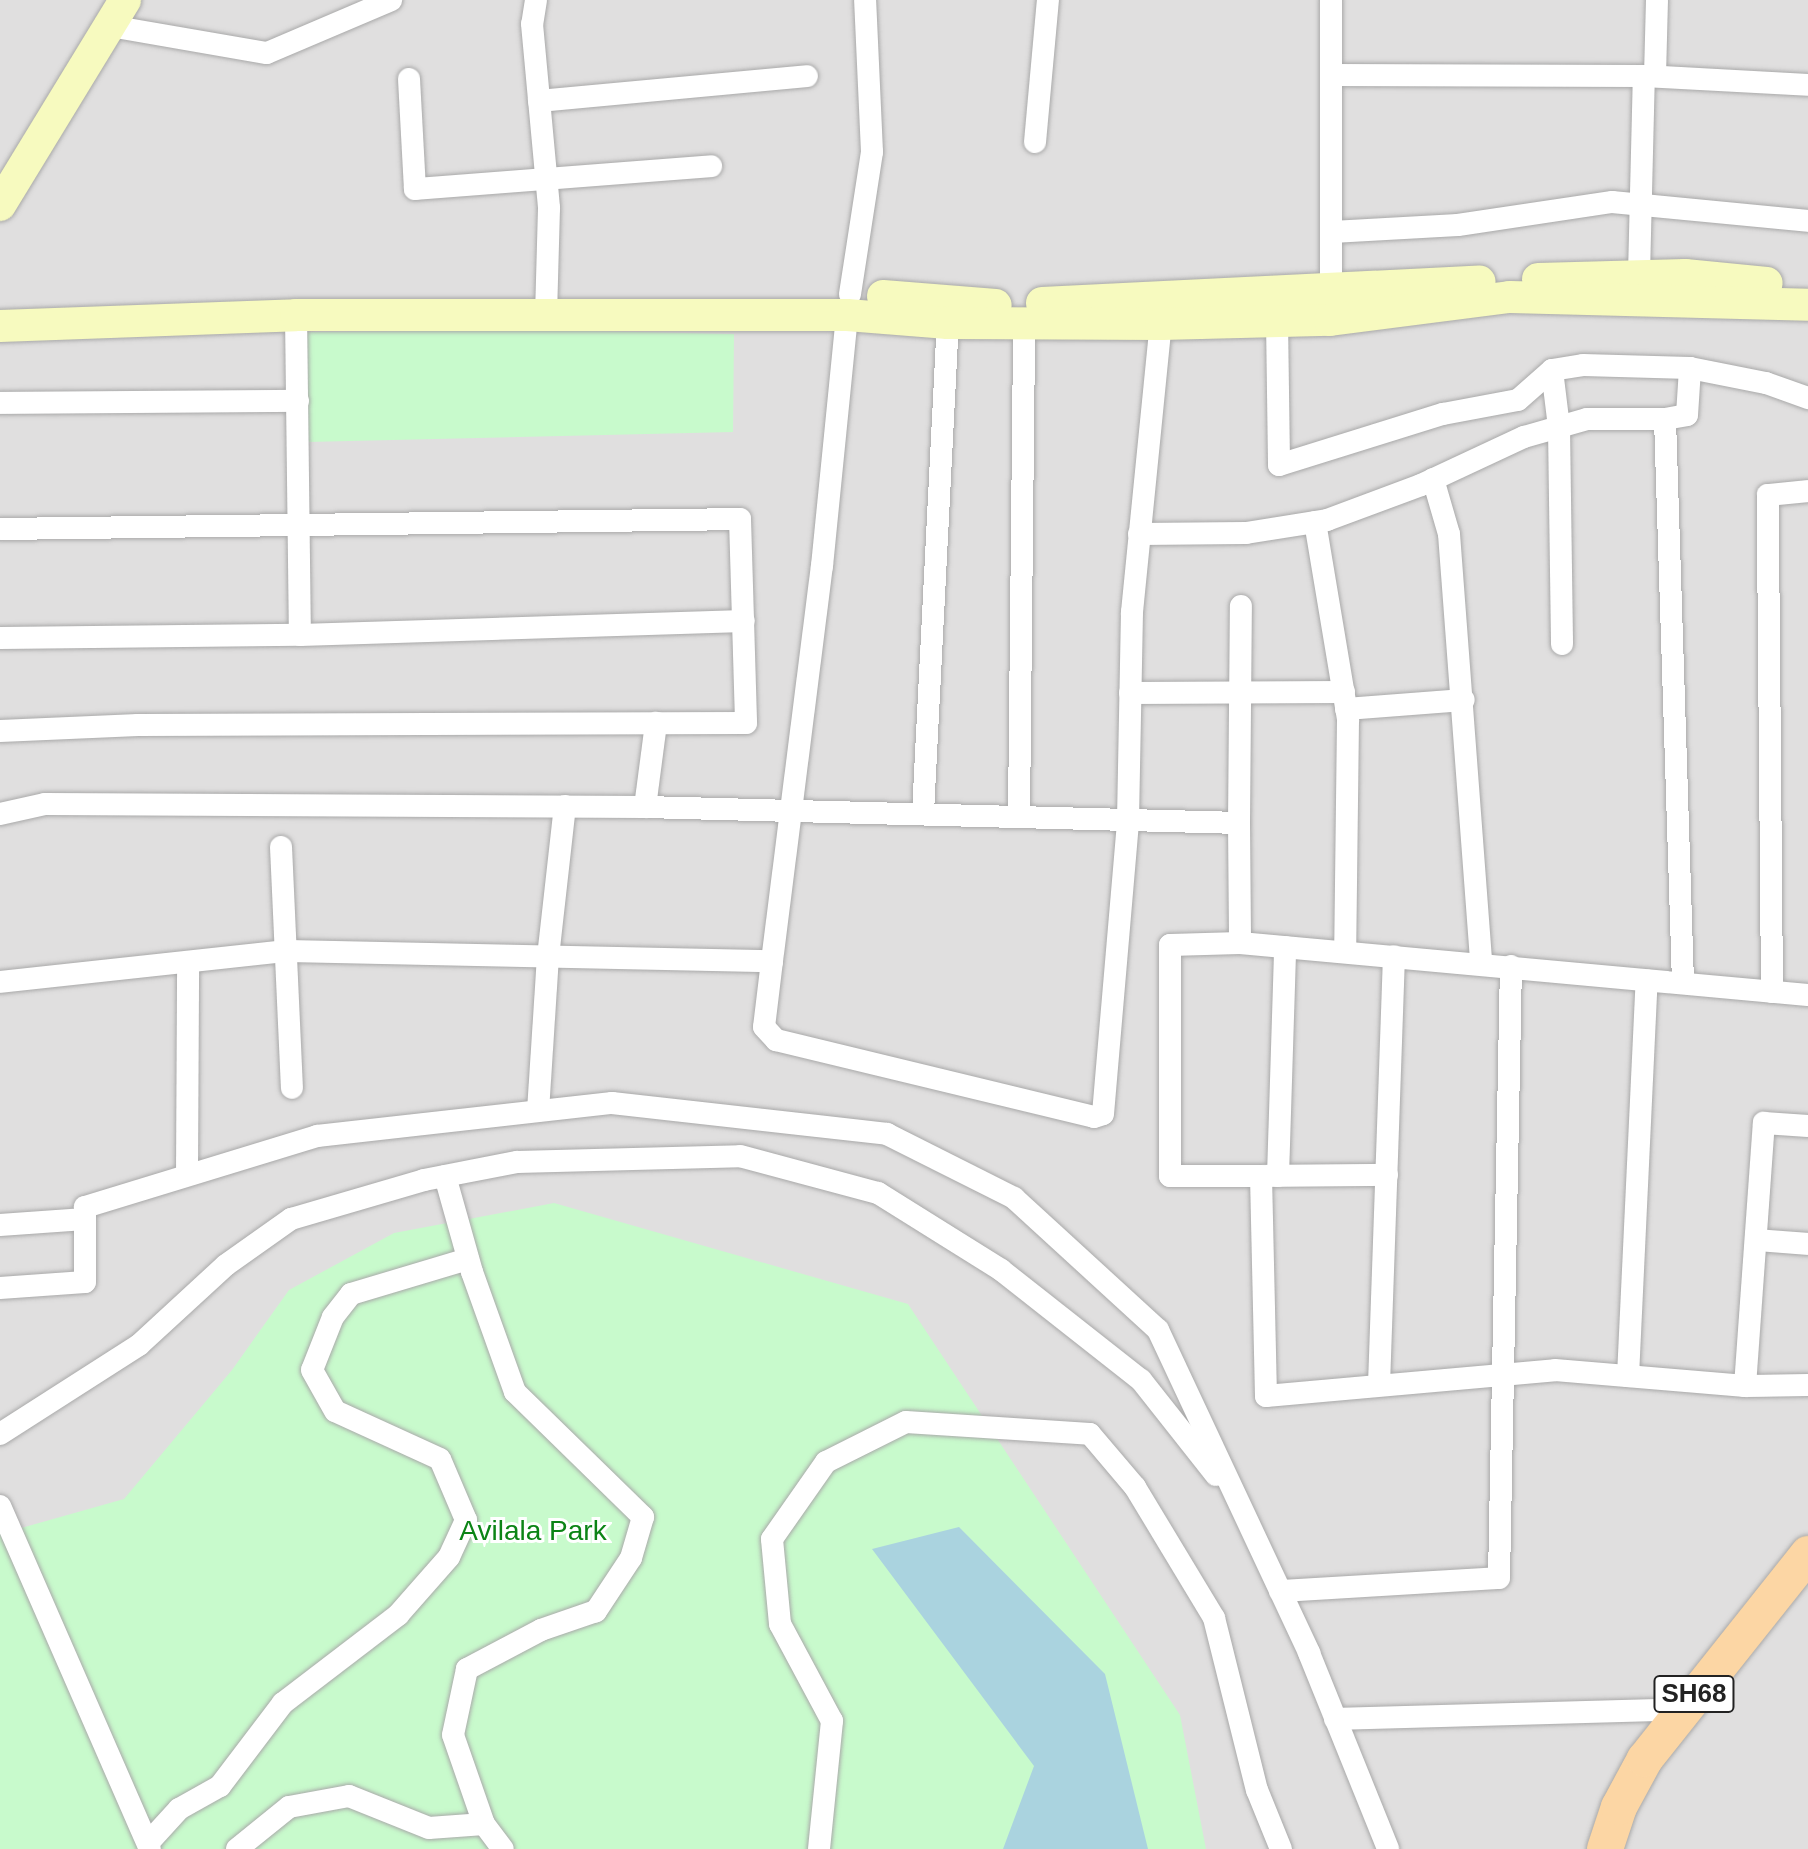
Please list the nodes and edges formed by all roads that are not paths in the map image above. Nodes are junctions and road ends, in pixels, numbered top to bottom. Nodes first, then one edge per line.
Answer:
1 (391, 0) edge
2 (536, 0) edge
3 (865, 0) edge
4 (1048, 0) edge
5 (1331, 0) edge
6 (1657, 0) edge
7 (118, 13) edge
8 (1331, 75) junction
9 (807, 76) dead end
10 (1650, 76) junction
11 (409, 79) dead end
12 (1808, 85) edge
13 (539, 101) junction
14 (1035, 142) dead end
15 (13, 166) edge
16 (711, 166) dead end
17 (546, 177) junction
18 (0, 205) edge
19 (1642, 205) junction
20 (1808, 221) edge
21 (1332, 232) junction
22 (1639, 275) junction
23 (1808, 287) edge
24 (849, 304) junction
25 (1330, 304) junction
26 (1808, 305) edge
27 (546, 308) junction
28 (0, 313) edge
29 (296, 315) junction
30 (1277, 320) junction
31 (948, 323) junction
32 (1024, 323) junction
33 (1161, 324) junction
34 (0, 326) edge
35 (1690, 368) junction
36 (1552, 370) junction
37 (1808, 398) edge
38 (298, 401) junction
39 (0, 403) edge
40 (1665, 419) junction
41 (1559, 427) junction
42 (1433, 479) junction
43 (1808, 491) edge
44 (1315, 522) junction
45 (299, 524) junction
46 (0, 529) edge
47 (1139, 534) junction
48 (1241, 606) dead end
49 (744, 621) junction
50 (300, 635) junction
51 (0, 638) edge
52 (1562, 644) dead end
53 (1130, 693) junction
54 (1240, 695) junction
55 (1345, 700) junction
56 (1464, 700) junction
57 (656, 723) junction
58 (0, 731) edge
59 (565, 806) junction
60 (645, 807) junction
61 (791, 808) junction
62 (923, 813) junction
63 (0, 814) edge
64 (1019, 816) junction
65 (1128, 820) junction
66 (1239, 823) junction
67 (281, 847) dead end
68 (1240, 943) junction
69 (1285, 947) junction
70 (287, 951) junction
71 (1345, 952) junction
72 (1394, 956) junction
73 (548, 957) junction
74 (772, 961) junction
75 (188, 962) junction
76 (1481, 964) junction
77 (1511, 966) junction
78 (1647, 980) junction
79 (0, 982) edge
80 (1683, 983) junction
81 (1772, 992) junction
82 (1808, 995) edge
83 (292, 1088) dead end
84 (538, 1111) junction
85 (1808, 1126) edge
86 (187, 1175) junction
87 (1387, 1175) junction
88 (445, 1176) junction
89 (1269, 1176) junction
90 (85, 1219) junction
91 (0, 1225) edge
92 (1756, 1240) junction
93 (1808, 1244) edge
94 (468, 1259) junction
95 (0, 1288) edge
96 (1504, 1375) junction
97 (1628, 1376) junction
98 (1379, 1385) junction
99 (1808, 1385) edge
100 (1745, 1386) junction
101 (0, 1434) edge
102 (1239, 1504) junction
103 (0, 1506) edge
104 (1808, 1554) edge
105 (1808, 1589) edge
106 (1280, 1591) junction
107 (1683, 1709) junction
108 (1335, 1719) junction
109 (484, 1824) junction
110 (149, 1846) edge
111 (237, 1849) edge
112 (503, 1849) edge
113 (819, 1849) edge
114 (1281, 1849) edge
115 (1388, 1849) edge
116 (1605, 1849) edge
117 (1624, 1849) edge

1 - 7 street
2 - 13 street
3 - 24 street
4 - 14 street
5 - 8 street
6 - 10 street
7 - 15 street
8 - 10 street
8 - 21 street
9 - 13 street
10 - 12 street
10 - 19 street
11 - 17 street
13 - 17 street
15 - 18 street
16 - 17 street
17 - 27 street
19 - 20 street
19 - 21 street
19 - 22 street
21 - 25 street
22 - 23 street
22 - 25 street
24 - 25 street
24 - 27 street
24 - 31 street
24 - 61 street
25 - 26 street
25 - 30 street
27 - 28 street
27 - 29 street
29 - 34 street
29 - 38 street
30 - 33 street
30 - 36 street
31 - 32 street
31 - 62 street
32 - 33 street
32 - 64 street
33 - 47 street
35 - 36 street
35 - 37 street
35 - 40 street
36 - 41 street
38 - 39 street
38 - 45 street
40 - 41 street
40 - 80 street
41 - 42 street
41 - 52 street
42 - 44 street
42 - 56 street
43 - 81 street
44 - 47 street
44 - 55 street
45 - 46 street
45 - 49 street
45 - 50 street
47 - 53 street
48 - 54 street
49 - 50 street
49 - 57 street
50 - 51 street
53 - 54 street
53 - 65 street
54 - 55 street
54 - 66 street
55 - 56 street
55 - 71 street
56 - 76 street
57 - 58 street
57 - 60 street
59 - 60 street
59 - 63 street
59 - 73 street
60 - 61 street
61 - 62 street
61 - 74 street
62 - 64 street
64 - 65 street
65 - 66 street
65 - 74 street
66 - 68 street
67 - 70 street
68 - 69 street
68 - 89 street
69 - 71 street
69 - 89 street
70 - 73 street
70 - 75 street
70 - 83 street
71 - 72 street
72 - 76 street
72 - 87 street
73 - 74 street
73 - 84 street
75 - 79 street
75 - 86 street
76 - 77 street
77 - 78 street
77 - 96 street
78 - 80 street
78 - 97 street
80 - 81 street
81 - 82 street
84 - 86 street
84 - 102 street
85 - 92 street
86 - 90 street
87 - 89 street
87 - 98 street
88 - 94 street
88 - 101 street
88 - 102 street
89 - 98 street
90 - 91 street
90 - 95 street
92 - 93 street
92 - 100 street
94 - 109 street
94 - 110 street
96 - 97 street
96 - 98 street
96 - 106 street
97 - 100 street
99 - 100 street
102 - 106 street
103 - 110 street
104 - 107 main road, SH68
105 - 117 main road, SH68
106 - 108 street
107 - 108 street
107 - 116 main road, SH68
108 - 115 street
109 - 111 street
109 - 112 street
113 - 114 street

